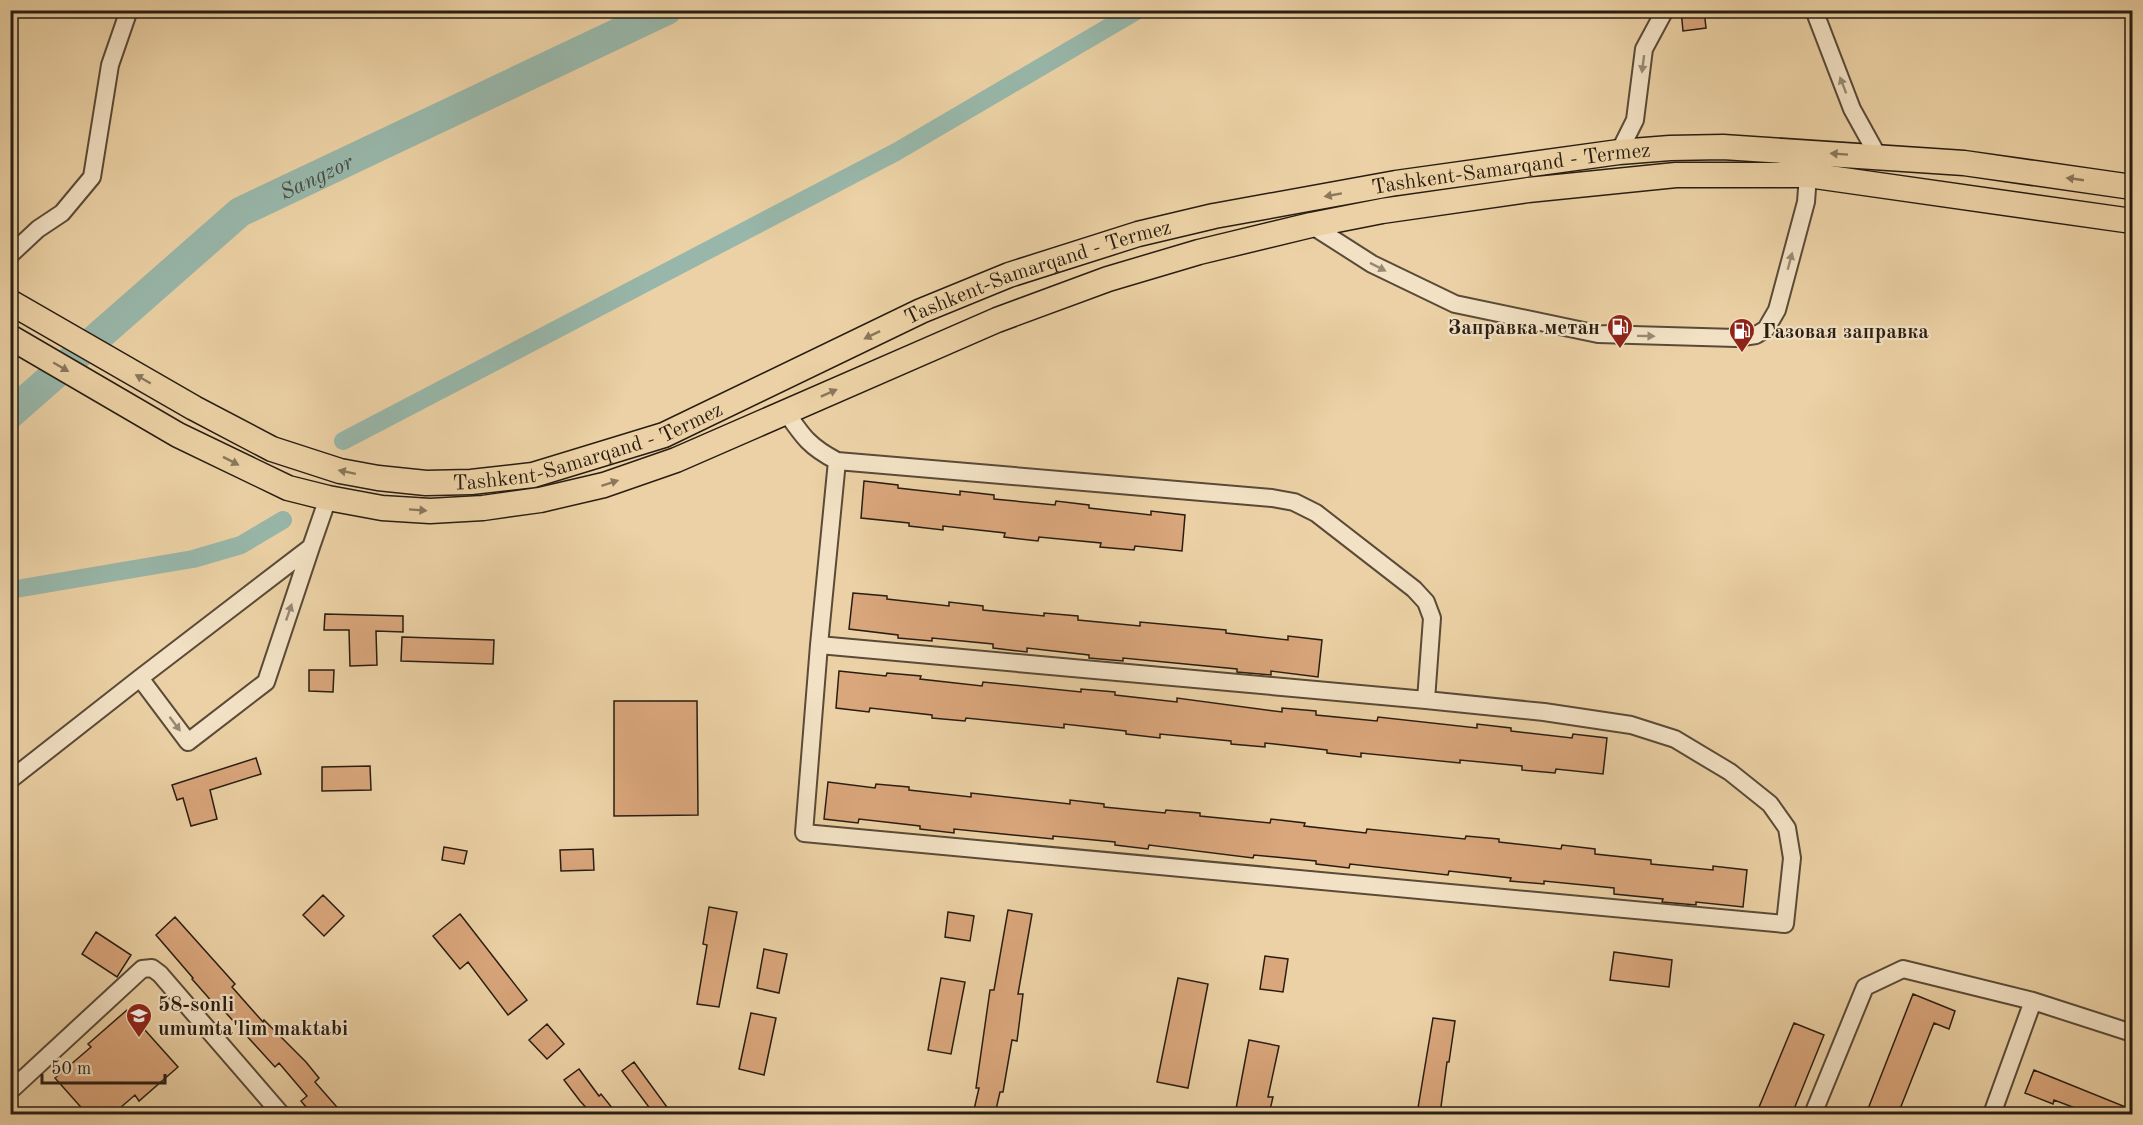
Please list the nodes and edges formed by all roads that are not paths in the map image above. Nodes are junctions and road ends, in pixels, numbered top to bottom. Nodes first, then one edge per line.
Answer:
1 (129, 10) edge
2 (1665, 10) edge
3 (1814, 10) edge
4 (1619, 152) junction
5 (1878, 156) junction
6 (1808, 175) junction
7 (2133, 187) edge
8 (2133, 221) edge
9 (1311, 225) junction
10 (10, 255) edge
11 (10, 302) edge
12 (921, 311) junction
13 (10, 337) edge
14 (939, 344) junction
15 (786, 412) junction
16 (837, 461) junction
17 (328, 498) junction
18 (311, 547) junction
19 (819, 645) junction
20 (140, 678) junction
21 (1426, 700) junction
22 (10, 780) edge
23 (2033, 1000) junction
24 (2133, 1033) edge
25 (10, 1091) edge
26 (281, 1114) edge
27 (1813, 1114) edge
28 (1992, 1114) edge

1 - 10 street
2 -> 4 street
5 -> 3 street
5 -> 4 highway, Tashkent-Samarqand - Termez
4 -> 12 highway, Tashkent-Samarqand - Termez
7 -> 5 highway, Tashkent-Samarqand - Termez
6 - 8 highway, Tashkent-Samarqand - Termez
6 - 9 highway, Tashkent-Samarqand - Termez
9 -> 6 street
9 - 14 highway, Tashkent-Samarqand - Termez
12 -> 11 highway, Tashkent-Samarqand - Termez
12 - 14 highway
13 -> 17 highway, Tashkent-Samarqand - Termez
15 -> 14 highway, Tashkent-Samarqand - Termez
15 - 16 street
17 -> 15 highway, Tashkent-Samarqand - Termez
16 - 19 street
16 - 21 street
17 - 18 street
18 - 20 street
20 -> 18 street
19 - 21 street
19 - 21 street
20 - 22 street
23 - 24 street
23 - 27 street
23 - 28 street
25 - 26 street

